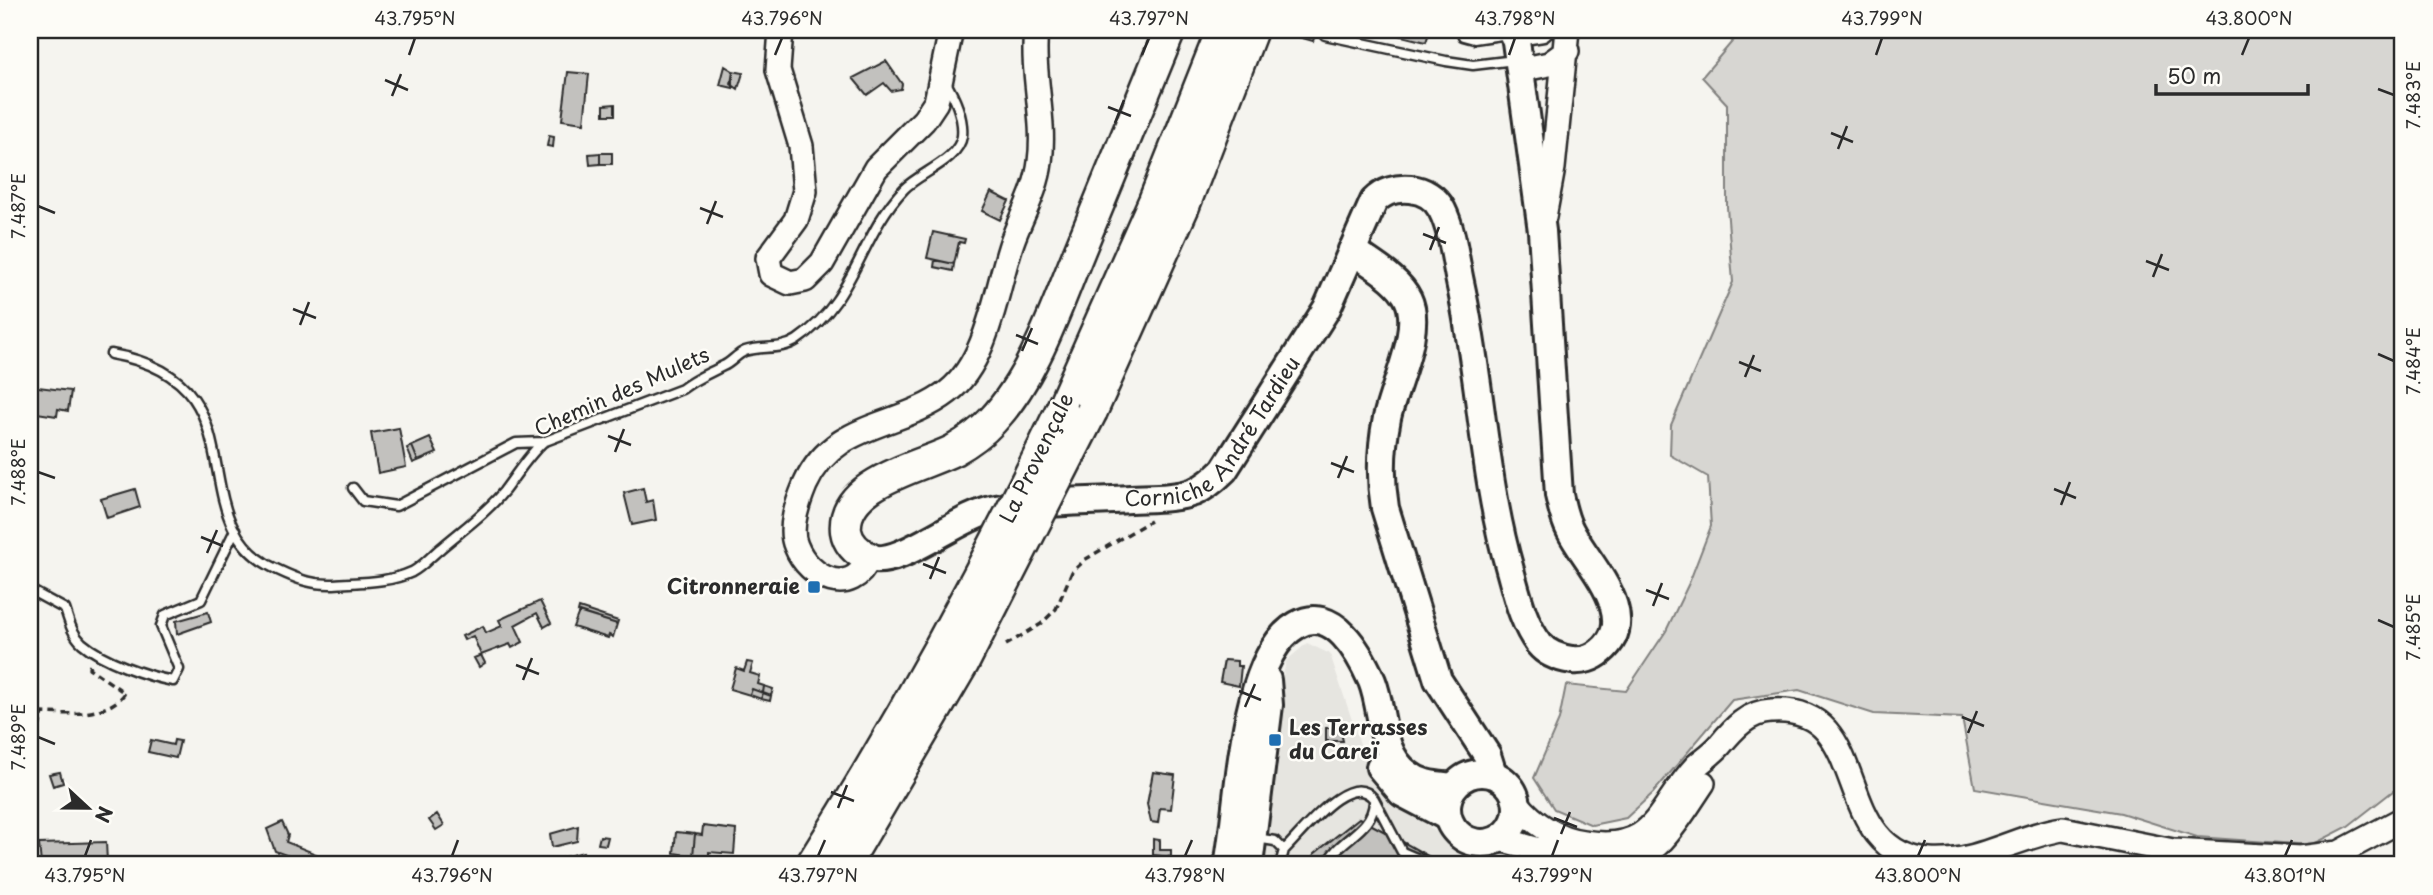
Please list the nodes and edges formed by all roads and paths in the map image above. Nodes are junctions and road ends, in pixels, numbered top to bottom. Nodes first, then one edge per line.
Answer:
1 (781, 30) edge
2 (951, 30) edge
3 (1036, 30) edge
4 (1170, 30) edge
5 (1222, 30) edge
6 (1252, 30) edge
7 (1261, 30) edge
8 (1461, 30) edge
9 (1325, 36) dead end
10 (1567, 40) edge
11 (1520, 42) edge
12 (942, 75) junction
13 (1218, 120) junction
14 (1542, 231) junction
15 (1352, 250) junction
16 (111, 354) dead end
17 (543, 442) junction
18 (353, 488) dead end
19 (1168, 497) junction
20 (235, 530) junction
21 (869, 558) junction
22 (30, 590) edge
23 (1006, 645) dead end
24 (99, 653) junction
25 (1357, 656) junction
26 (1265, 668) junction
27 (1473, 735) junction
28 (30, 747) edge
29 (1243, 747) junction
30 (1715, 751) junction
31 (1493, 774) junction
32 (1458, 782) junction
33 (1374, 799) junction
34 (1517, 803) junction
35 (1448, 817) junction
36 (2403, 819) edge
37 (1253, 838) junction
38 (1499, 839) junction
39 (1284, 850) junction
40 (811, 865) edge
41 (845, 865) edge
42 (1228, 865) edge
43 (1249, 865) edge
44 (1280, 865) edge
45 (1326, 865) edge
46 (1432, 865) edge

1 - 12 street
2 - 12 street
3 - 21 street
4 - 21 highway
5 - 40 highway, La Provençale, bridge
6 - 13 highway, La Provençale
7 - 13 highway
8 - 11 lane
9 - 11 lane
10 - 11 street
10 - 14 street
11 - 14 main road, Corniche André Tardieu
12 - 17 lane, Chemin des Mulets
13 - 41 highway, La Provençale, bridge
14 - 15 main road, Corniche André Tardieu
15 - 19 main road, Corniche André Tardieu
15 - 27 main road
16 - 20 lane, Chemin des Mulets
17 - 18 lane
17 - 20 lane, Chemin des Mulets
19 - 21 main road, Corniche André Tardieu
19 - 23 path
20 - 24 lane
22 - 24 lane
24 - 28 path
25 - 26 main road
25 - 32 main road
25 - 35 main road
26 - 29 main road
26 - 37 main road
27 - 31 main road
27 - 32 main road
29 - 37 lane
29 - 42 main road
30 - 34 street
30 - 36 street
30 - 38 street
31 - 32 main road
31 - 34 main road
32 - 35 main road
33 - 39 lane
33 - 45 lane
33 - 46 lane
34 - 38 main road
35 - 38 main road
37 - 39 lane
37 - 43 main road
39 - 44 lane

